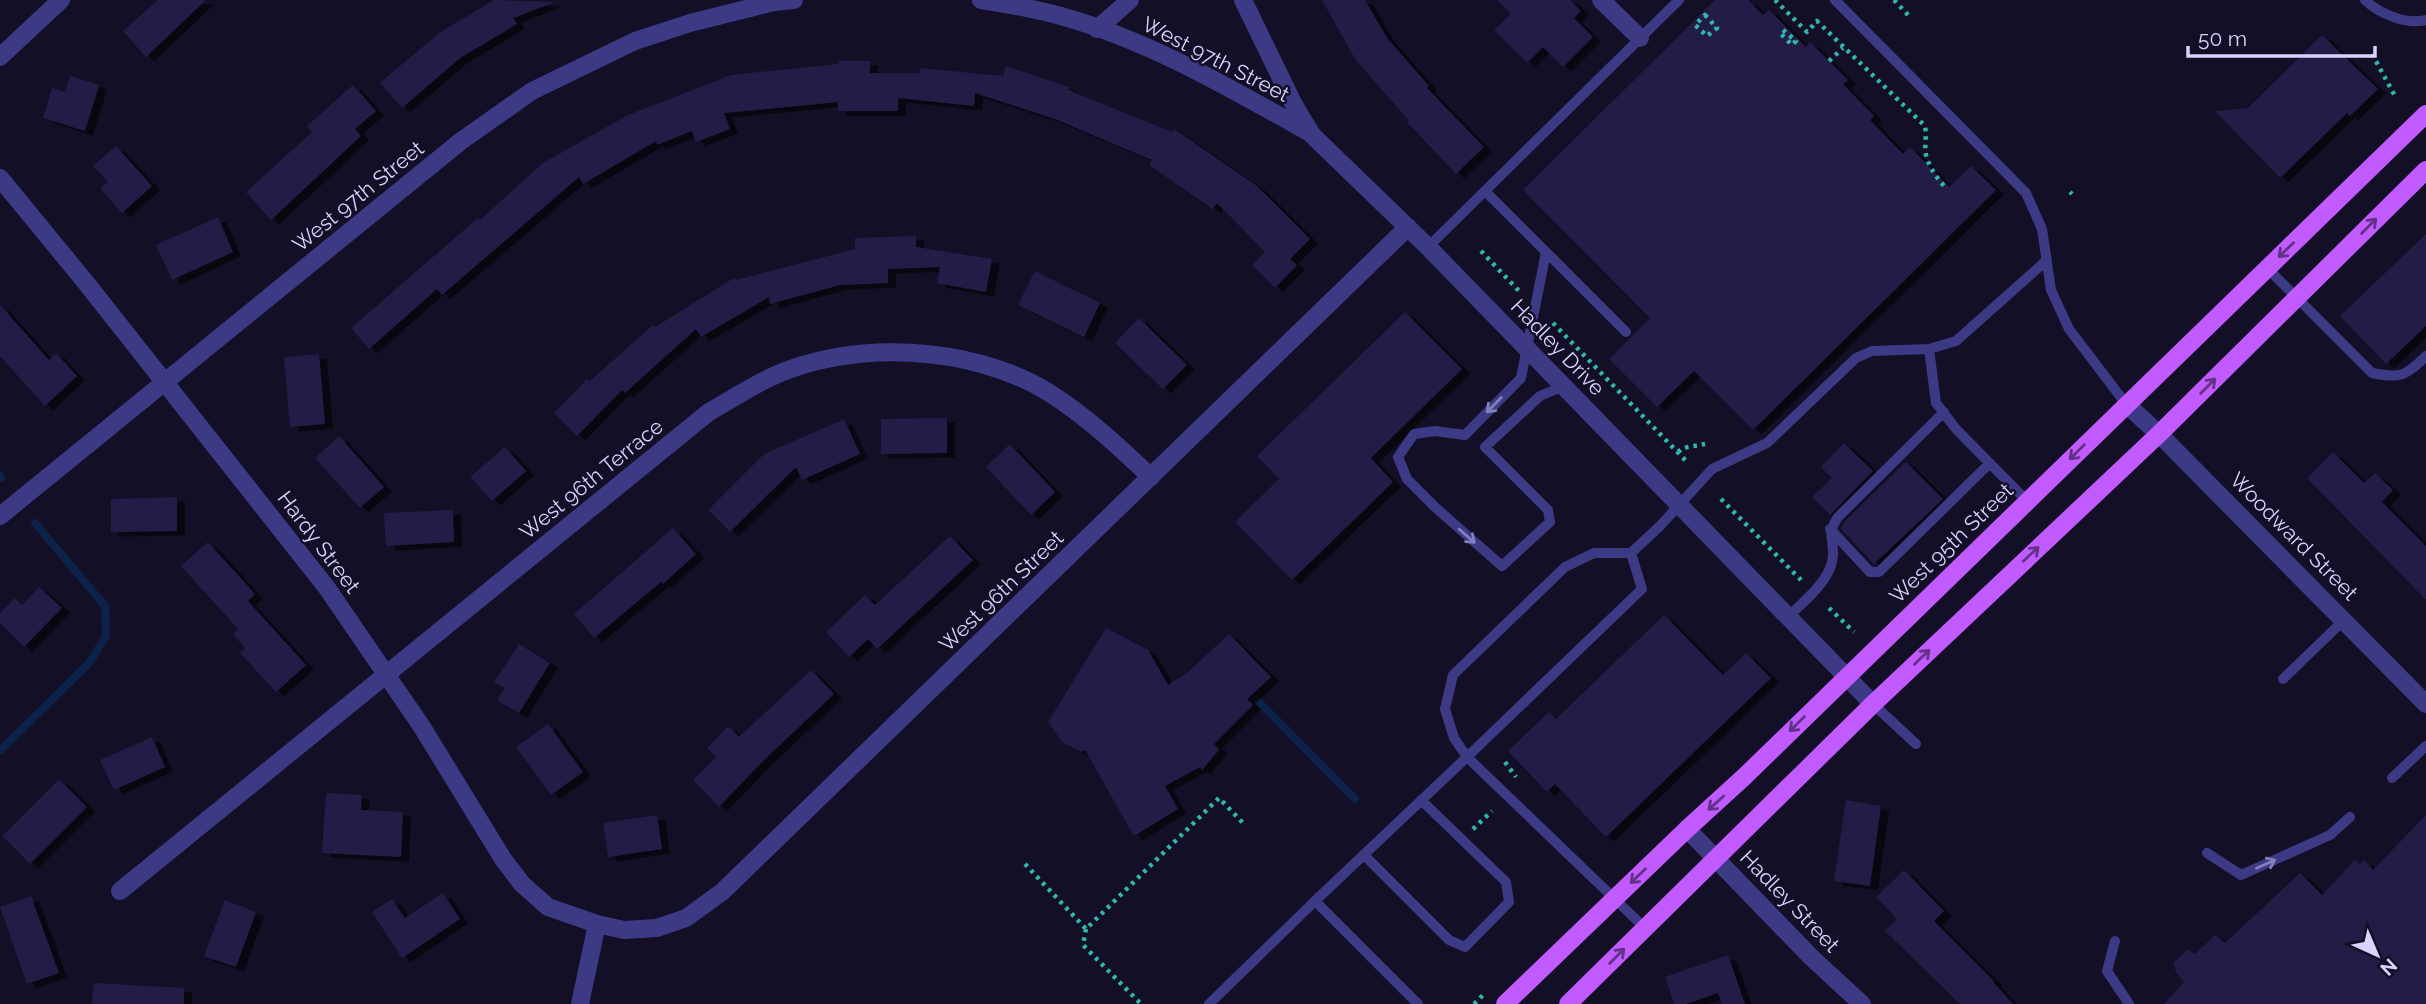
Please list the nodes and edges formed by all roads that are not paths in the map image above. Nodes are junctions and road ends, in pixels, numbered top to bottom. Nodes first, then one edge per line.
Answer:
1 (61, 0) edge
2 (794, 0) edge
3 (981, 0) edge
4 (1130, 0) edge
5 (1243, 0) edge
6 (1601, 0) edge
7 (1679, 0) edge
8 (1835, 0) edge
9 (2365, 0) edge
10 (2426, 20) edge
11 (1097, 29) junction
12 (1640, 38) junction
13 (0, 57) edge
14 (2426, 114) edge
15 (1312, 135) junction
16 (2426, 170) edge
17 (0, 178) edge
18 (1485, 191) junction
19 (1408, 227) junction
20 (1428, 247) junction
21 (1546, 252) junction
22 (2047, 260) junction
23 (2267, 268) junction
24 (2296, 298) junction
25 (1626, 332) dead end
26 (1527, 349) junction
27 (1929, 349) junction
28 (2426, 356) edge
29 (165, 383) junction
30 (1564, 386) junction
31 (2126, 404) junction
32 (1944, 412) junction
33 (2159, 434) junction
34 (1990, 463) junction
35 (1150, 477) junction
36 (2027, 501) junction
37 (1678, 505) junction
38 (0, 516) edge
39 (1830, 529) junction
40 (1631, 553) junction
41 (1788, 617) junction
42 (2345, 619) junction
43 (387, 675) junction
44 (1846, 676) junction
45 (2283, 679) dead end
46 (1873, 704) junction
47 (2426, 704) edge
48 (1916, 744) dead end
49 (2426, 746) edge
50 (1467, 757) junction
51 (2392, 778) dead end
52 (1421, 800) junction
53 (2350, 817) dead end
54 (1687, 828) junction
55 (2207, 853) dead end
56 (1364, 855) junction
57 (1716, 858) junction
58 (120, 891) dead end
59 (1614, 900) junction
60 (1315, 901) junction
61 (597, 925) junction
62 (1644, 928) junction
63 (2115, 941) dead end
64 (579, 1004) edge
65 (1209, 1004) edge
66 (1418, 1004) edge
67 (1506, 1004) edge
68 (1568, 1004) edge
69 (1862, 1004) edge
70 (2129, 1004) edge

1 - 13 street
2 - 29 street, West 97th Street
3 - 11 street, West 97th Street
4 - 11 street, West 97th Street
5 - 15 street, Hadley Drive
6 - 12 street
7 - 12 lane
8 - 22 lane
9 - 10 lane
11 - 15 street, West 97th Street
12 - 18 lane
14 -> 23 main road, West 95th Street
15 - 19 street, Hadley Drive
24 -> 16 main road
17 - 29 street, Hardy Street
18 - 20 lane
18 - 21 lane
19 - 20 street, Hadley Drive
19 - 35 street, West 96th Street
20 - 26 street, Hadley Drive
21 - 25 lane
21 - 26 lane
22 - 27 lane
22 - 31 lane
23 - 24 lane
23 - 31 main road, West 95th Street
24 - 28 lane
33 -> 24 main road
26 - 30 street, Hadley Drive
26 -> 30 lane
27 - 32 lane
27 - 37 lane
29 - 38 street, West 97th Street
29 - 43 street, Hardy Street
30 - 37 street, Hadley Drive
31 - 33 street, Woodward Street
31 -> 36 main road, West 95th Street
32 - 34 lane
32 - 39 lane
33 - 42 street, Woodward Street
46 -> 33 main road
34 - 36 lane
34 - 39 lane
35 - 43 street, West 96th Terrace
35 - 61 street, West 96th Street
36 - 44 main road, West 95th Street
37 - 40 lane
37 - 41 street, Hadley Drive
39 - 41 lane
40 - 50 lane
40 - 50 lane
41 - 44 street, Hadley Drive
42 - 45 lane
42 - 47 street, Woodward Street
43 - 58 street, West 96th Terrace
43 - 61 street, Hardy Street
44 - 46 street, Hadley Drive
44 -> 54 main road, West 95th Street
46 - 48 lane
46 - 57 main road
49 - 51 lane
50 - 52 lane
50 - 59 lane
52 - 56 lane
52 - 56 lane
55 -> 53 lane
54 - 57 street, Hadley Street
54 -> 59 main road, West 95th Street
56 - 60 lane
57 - 62 main road
57 - 69 street, Hadley Street
59 - 62 lane
59 - 67 main road, West 95th Street
60 - 65 lane
60 - 66 lane
61 - 64 street
68 -> 62 main road
63 - 70 lane

